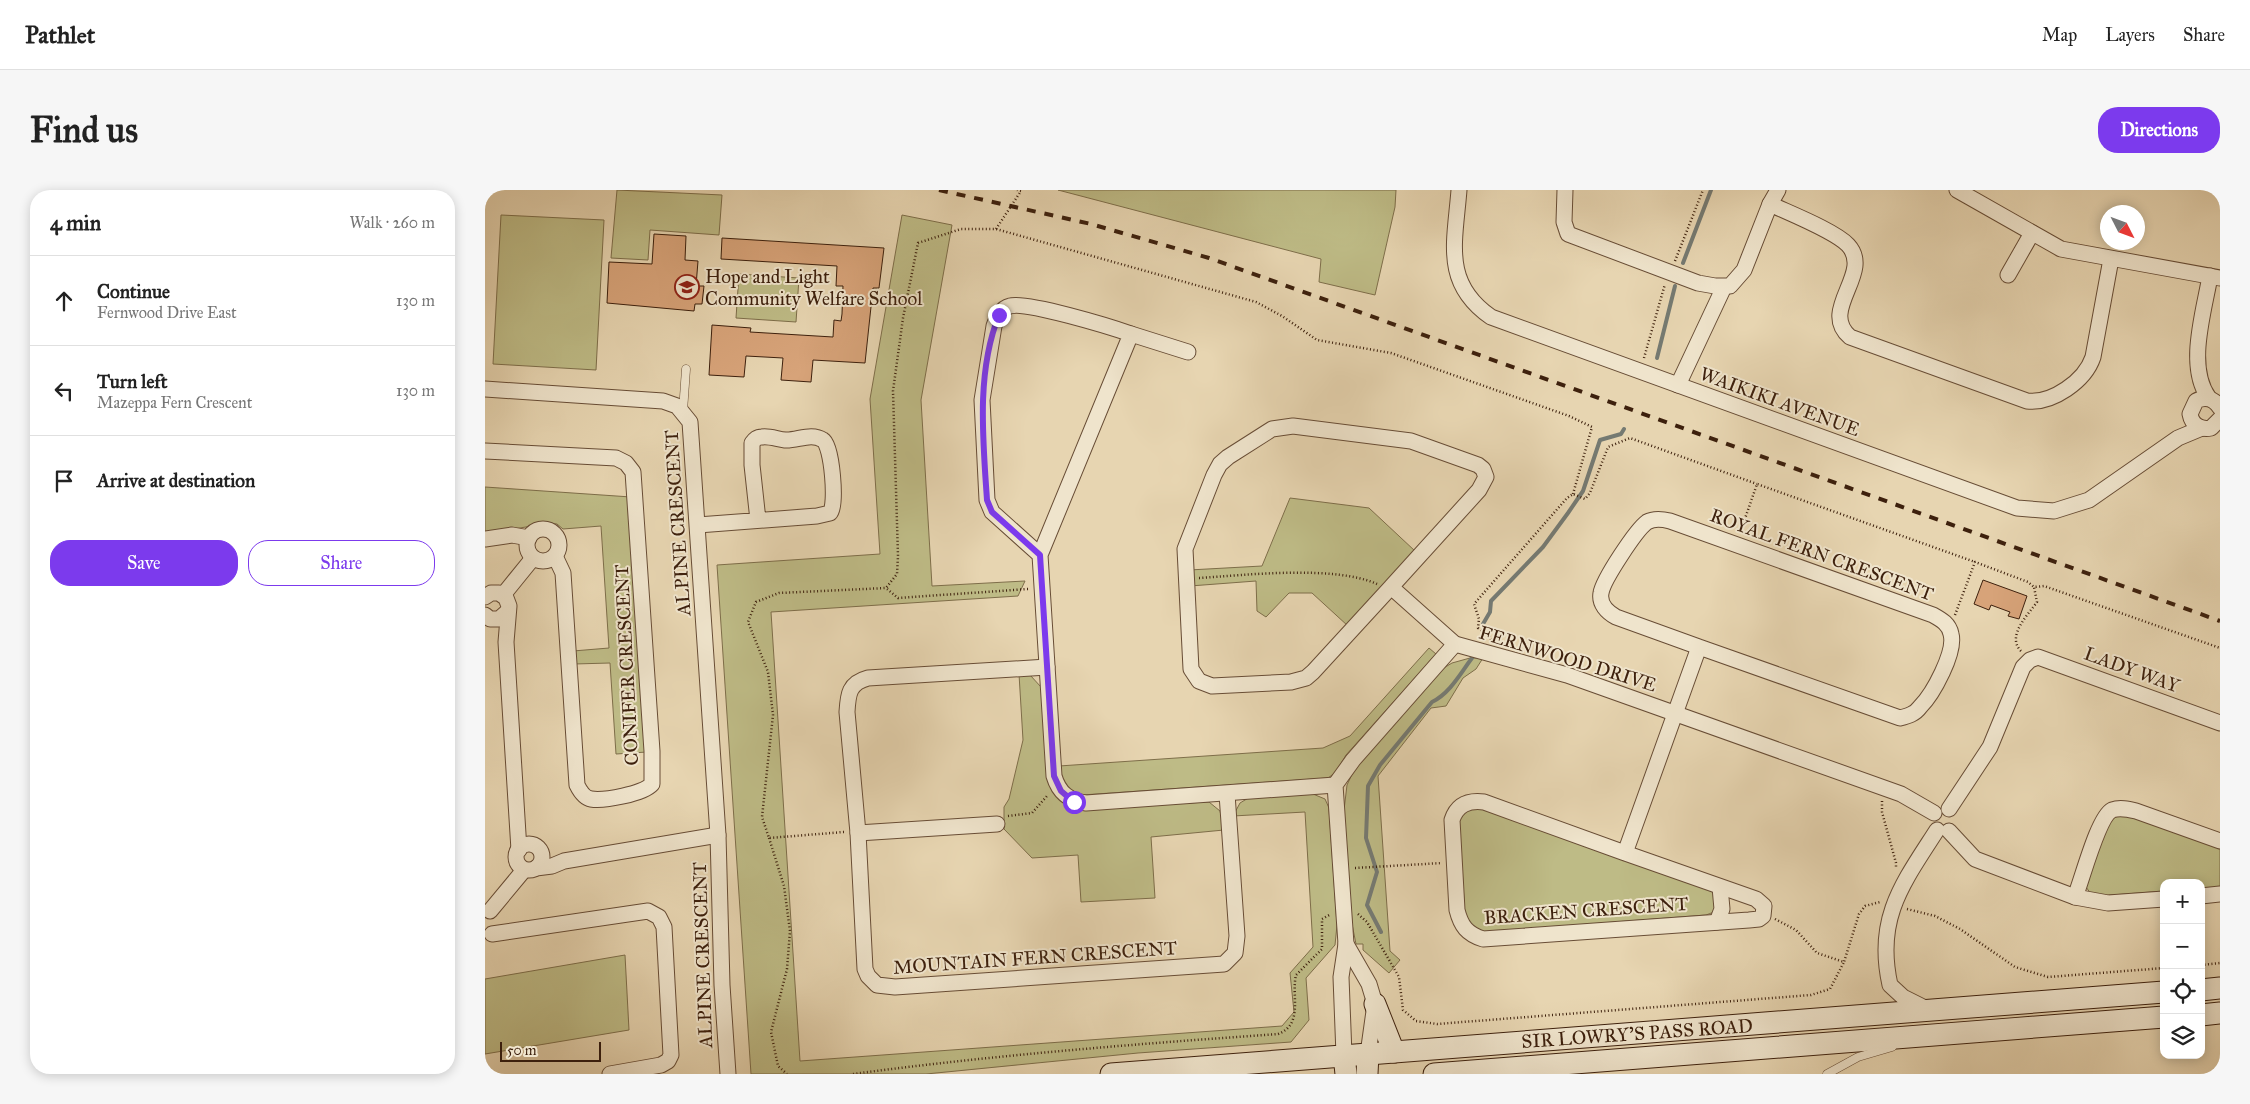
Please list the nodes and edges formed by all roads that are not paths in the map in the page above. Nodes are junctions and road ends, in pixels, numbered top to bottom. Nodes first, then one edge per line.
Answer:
1 (1459, 190) edge
2 (1565, 190) edge
3 (1778, 190) edge
4 (1957, 190) edge
5 (1770, 204) junction
6 (2032, 233) junction
7 (2111, 258) junction
8 (2008, 275) dead end
9 (2215, 277) edge
10 (1724, 287) junction
11 (1131, 334) junction
12 (1188, 352) dead end
13 (2197, 365) junction
14 (686, 369) dead end
15 (1678, 385) junction
16 (485, 389) edge
17 (683, 411) junction
18 (2218, 411) edge
19 (2195, 417) junction
20 (485, 451) edge
21 (758, 520) junction
22 (698, 525) junction
23 (529, 538) junction
24 (485, 539) edge
25 (1040, 555) junction
26 (555, 556) junction
27 (533, 558) junction
28 (1391, 587) junction
29 (503, 595) junction
30 (485, 598) edge
31 (508, 610) junction
32 (488, 617) edge
33 (507, 642) junction
34 (1455, 644) junction
35 (1699, 647) junction
36 (1047, 667) junction
37 (1675, 713) junction
38 (2220, 723) edge
39 (1335, 785) junction
40 (1227, 794) junction
41 (1949, 809) junction
42 (1934, 813) junction
43 (997, 824) road end
44 (1943, 830) junction
45 (858, 833) junction
46 (718, 835) junction
47 (2220, 842) edge
48 (1625, 853) junction
49 (531, 858) junction
50 (1720, 887) junction
51 (2220, 894) edge
52 (2205, 896) edge
53 (2075, 897) junction
54 (2160, 899) edge
55 (488, 909) edge
56 (1717, 922) junction
57 (488, 936) edge
58 (1345, 944) junction
59 (2220, 988) edge
60 (2205, 990) edge
61 (2160, 992) edge
62 (1375, 1004) junction
63 (1930, 1010) junction
64 (2220, 1013) edge
65 (2205, 1015) edge
66 (2160, 1018) edge
67 (1927, 1037) junction
68 (1394, 1052) junction
69 (1367, 1064) edge
70 (1345, 1065) edge
71 (610, 1074) edge
72 (728, 1074) edge
73 (1111, 1074) edge
74 (1434, 1074) edge
75 (1827, 1074) edge

1 - 15 street, WAIKIKI AVENUE
2 - 10 street
3 - 5 street
4 - 6 street
5 - 7 street
5 - 10 street
6 - 7 street
6 - 8 street
7 - 9 street
9 - 13 street
10 - 15 street
11 - 12 street
11 - 25 street
11 - 25 street
13 - 18 street
13 - 19 street
14 - 17 lane
15 - 19 street, WAIKIKI AVENUE
16 - 17 street, ALPINE CRESCENT
17 - 22 street, ALPINE CRESCENT
18 - 19 street
18 - 19 street
20 - 26 street, CONIFER CRESCENT
21 - 21 street
21 - 22 street
22 - 46 street, ALPINE CRESCENT
23 - 24 street
23 - 26 street
23 - 27 street
25 - 36 street
26 - 27 street
27 - 29 street
28 - 28 street
28 - 34 street
29 - 30 street
29 - 31 street
31 - 32 street
31 - 33 street
32 - 33 street
33 - 49 street
34 - 37 street, FERNWOOD DRIVE
34 - 39 street, FERNWOOD DRIVE
35 - 35 street, ROYAL FERN CRESCENT
35 - 37 street
36 - 40 street
36 - 45 street, MOUNTAIN FERN CRESCENT
37 - 42 street, FERNWOOD DRIVE
37 - 48 street
38 - 41 street, LADY WAY
39 - 40 street
39 - 58 street
40 - 45 street, MOUNTAIN FERN CRESCENT
41 - 42 street
41 - 44 street
42 - 44 street
43 - 45 street
44 - 53 street
44 - 63 street
46 - 49 street, ALPINE CRESCENT
46 - 72 street, ALPINE CRESCENT
47 - 53 street
48 - 50 street, BRACKEN CRESCENT
48 - 56 street, BRACKEN CRESCENT
49 - 55 street
50 - 56 street
50 - 56 street, BRACKEN CRESCENT
51 - 52 street
53 - 54 street
55 - 57 street
57 - 71 street
58 - 62 street
58 - 70 street
59 - 60 main road
61 - 63 main road, SIR LOWRY'S PASS ROAD
62 - 68 main road
62 - 69 street
63 - 68 main road, SIR LOWRY'S PASS ROAD
64 - 65 main road
66 - 67 main road, SIR LOWRY'S PASS ROAD
67 - 74 main road, SIR LOWRY'S PASS ROAD
67 - 75 lane
68 - 69 main road, SIR LOWRY'S PASS ROAD
69 - 70 main road, SIR LOWRY'S PASS ROAD
70 - 73 main road, SIR LOWRY'S PASS ROAD

